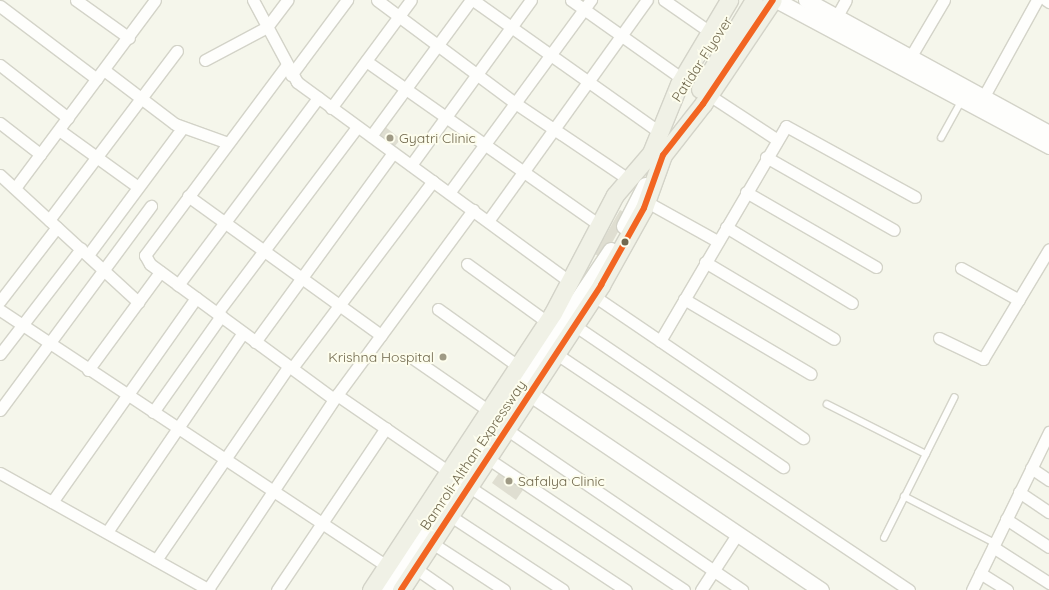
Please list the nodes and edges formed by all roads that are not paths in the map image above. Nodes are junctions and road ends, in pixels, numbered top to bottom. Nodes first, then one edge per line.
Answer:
1 (76, 0) edge
2 (155, 0) edge
3 (254, 0) edge
4 (287, 0) edge
5 (347, 0) edge
6 (377, 0) edge
7 (411, 0) edge
8 (472, 0) edge
9 (531, 0) edge
10 (571, 0) edge
11 (591, 0) edge
12 (647, 0) edge
13 (664, 0) edge
14 (729, 0) edge
15 (739, 0) edge
16 (754, 0) edge
17 (772, 0) edge
18 (776, 0) edge
19 (806, 0) edge
20 (846, 0) edge
21 (944, 0) edge
22 (1036, 0) edge
23 (1046, 0) edge
24 (1049, 2) edge
25 (92, 4) edge
26 (0, 6) edge
27 (584, 9) junction
28 (399, 16) junction
29 (836, 16) junction
30 (267, 27) junction
31 (511, 28) junction
32 (710, 32) junction
33 (621, 36) junction
34 (129, 38) junction
35 (438, 45) junction
36 (177, 51) dead end
37 (550, 55) junction
38 (911, 56) junction
39 (205, 60) dead end
40 (366, 61) junction
41 (0, 65) edge
42 (104, 70) junction
43 (288, 70) junction
44 (477, 75) junction
45 (97, 79) junction
46 (588, 82) junction
47 (405, 90) junction
48 (692, 90) junction
49 (984, 96) junction
50 (318, 98) junction
51 (963, 98) junction
52 (141, 99) junction
53 (515, 103) junction
54 (331, 108) junction
55 (446, 117) junction
56 (68, 118) junction
57 (0, 123) edge
58 (661, 124) junction
59 (183, 127) junction
60 (358, 127) junction
61 (59, 130) junction
62 (554, 130) junction
63 (1049, 133) edge
64 (371, 136) junction
65 (679, 138) joint
66 (941, 138) dead end
67 (776, 139) junction
68 (228, 143) junction
69 (485, 144) junction
70 (1049, 146) edge
71 (393, 153) junction
72 (40, 154) junction
73 (657, 154) junction
74 (97, 157) junction
75 (766, 157) junction
76 (411, 165) junction
77 (523, 172) junction
78 (0, 174) edge
79 (628, 179) junction
80 (433, 181) junction
81 (138, 187) junction
82 (15, 188) junction
83 (746, 192) junction
84 (449, 193) junction
85 (188, 196) junction
86 (915, 197) dead end
87 (647, 202) junction
88 (151, 206) dead end
89 (473, 210) junction
90 (488, 221) junction
91 (53, 223) junction
92 (224, 223) junction
93 (598, 224) junction
94 (726, 227) junction
95 (894, 230) dead end
96 (717, 241) junction
97 (1049, 249) edge
98 (265, 250) junction
99 (84, 252) junction
100 (705, 262) junction
101 (467, 264) dead end
102 (876, 267) dead end
103 (961, 268) dead end
104 (103, 269) junction
105 (160, 272) junction
106 (302, 278) junction
107 (568, 280) junction
108 (178, 285) junction
109 (594, 296) junction
110 (196, 298) junction
111 (684, 299) junction
112 (1019, 300) junction
113 (0, 301) edge
114 (138, 302) junction
115 (852, 303) dead end
116 (339, 306) junction
117 (438, 309) dead end
118 (0, 310) edge
119 (219, 315) junction
120 (562, 322) junction
121 (21, 324) junction
122 (243, 333) junction
123 (381, 335) junction
124 (939, 338) dead end
125 (834, 339) dead end
126 (660, 341) junction
127 (47, 342) junction
128 (255, 342) junction
129 (555, 353) junction
130 (0, 354) edge
131 (414, 359) dead end
132 (518, 366) junction
133 (290, 367) junction
134 (88, 370) junction
135 (811, 374) dead end
136 (519, 387) junction
137 (128, 396) junction
138 (336, 397) junction
139 (954, 398) dead end
140 (827, 404) dead end
141 (0, 410) edge
142 (489, 411) junction
143 (153, 412) junction
144 (177, 428) junction
145 (386, 428) junction
146 (506, 429) junction
147 (1049, 432) edge
148 (803, 438) dead end
149 (926, 454) junction
150 (487, 458) junction
151 (224, 459) junction
152 (783, 468) dead end
153 (1031, 468) junction
154 (449, 472) junction
155 (1, 476) edge
156 (1049, 480) edge
157 (468, 486) junction
158 (272, 490) junction
159 (1019, 492) junction
160 (904, 496) junction
161 (52, 502) junction
162 (1049, 512) edge
163 (449, 515) junction
164 (1006, 519) junction
165 (320, 522) junction
166 (107, 532) junction
167 (738, 533) junction
168 (884, 538) dead end
169 (432, 543) junction
170 (994, 545) junction
171 (1049, 547) edge
172 (156, 560) junction
173 (387, 566) junction
174 (415, 568) junction
175 (714, 572) junction
176 (980, 572) junction
177 (1049, 583) edge
178 (209, 590) edge
179 (277, 590) edge
180 (371, 590) edge
181 (383, 590) edge
182 (401, 590) edge
183 (447, 590) edge
184 (504, 590) edge
185 (563, 590) edge
186 (626, 590) edge
187 (684, 590) edge
188 (701, 590) edge
189 (742, 590) edge
190 (821, 590) edge
191 (909, 590) edge
192 (972, 590) edge
193 (1007, 590) edge

1 - 25 street
2 - 34 street
3 - 30 street
4 - 30 street
5 - 43 street
6 - 28 street
7 - 28 street
8 - 31 street
8 - 35 street
9 - 31 street
10 - 27 street
11 - 27 street
12 - 33 street
13 - 32 street
14 - 32 main road
15 - 48 main road, Patidar Flyover
16 - 48 main road, Patidar Flyover
17 - 48 main road
18 - 51 street
19 - 29 street
20 - 29 street
21 - 38 street
22 - 49 street
23 - 24 street
25 - 34 street
26 - 45 street
27 - 33 street
27 - 37 street
28 - 35 street
28 - 40 street
29 - 38 street
30 - 39 street
30 - 43 street
31 - 37 street
31 - 44 street
32 - 48 main road
33 - 46 street
33 - 48 street
34 - 42 street
35 - 44 street
35 - 47 street
36 - 52 street
37 - 46 street
37 - 53 street
38 - 49 street
40 - 47 street
40 - 54 street
41 - 56 street
42 - 45 street
42 - 52 street
43 - 50 street
43 - 68 street
44 - 53 street
44 - 55 street
45 - 56 street
46 - 58 street
46 - 62 street
47 - 55 street
47 - 64 street
48 - 58 main road, Patidar Flyover
48 - 65 main road, Patidar Flyover
48 - 67 street
49 - 63 street
50 - 54 street
50 - 92 street
51 - 66 lane
51 - 70 street
52 - 59 street
52 - 74 street
53 - 62 street
53 - 69 street
54 - 60 street
55 - 69 street
55 - 76 street
56 - 61 street
57 - 72 street
58 - 73 main road, Patidar Flyover
59 - 68 street
59 - 81 street
60 - 64 street
60 - 98 street
61 - 72 street
61 - 74 street
62 - 77 street
62 - 79 street
64 - 71 street
65 - 73 main road, Bamroli-Althan Expressway
67 - 75 street
67 - 86 street
68 - 85 street
69 - 77 street
69 - 84 street
71 - 76 street
71 - 106 street
72 - 82 street
73 - 79 main road
73 - 87 main road, Bamroli-Althan Expressway
73 - 120 street
74 - 81 street
74 - 91 street
75 - 83 street
75 - 95 street
76 - 80 street
77 - 90 street
77 - 93 street
78 - 82 street
79 - 93 main road
80 - 84 street
80 - 116 street
81 - 99 street
82 - 91 street
83 - 94 street
83 - 102 street
84 - 89 street
85 - 92 street
85 - 105 street
87 - 96 street
87 - 109 main road, Bamroli-Althan Expressway
88 - 104 street
89 - 90 street
89 - 123 street
90 - 107 street
91 - 99 street
91 - 113 street
92 - 98 street
92 - 108 street
93 - 107 main road
94 - 96 street
94 - 115 street
96 - 100 street
97 - 112 street
98 - 106 street
98 - 119 street
99 - 104 street
99 - 121 street
100 - 111 street
100 - 125 street
101 - 120 street
103 - 112 street
104 - 114 street
104 - 127 street
105 - 108 street
105 - 114 street
106 - 116 street
106 - 128 street
107 - 120 main road
108 - 110 street
109 - 120 main road, Bamroli-Althan Expressway
109 - 126 street
110 - 119 street
110 - 137 street
111 - 126 street
111 - 135 street
112 - 124 street
114 - 134 street
116 - 123 street
116 - 133 street
117 - 132 street
118 - 121 street
119 - 122 street
119 - 143 street
120 - 129 main road, Bamroli-Althan Expressway
120 - 132 main road
120 - 136 street, Bamroli-Althan Expressway
120 - 152 street
121 - 127 street
121 - 130 street
122 - 128 street
122 - 144 street
123 - 138 street
126 - 148 street
127 - 134 street
127 - 141 street
128 - 133 street
129 - 136 main road, Bamroli-Althan Expressway
129 - 191 street
131 - 142 street
132 - 136 main road
133 - 138 street
133 - 151 street
134 - 137 street
136 - 142 main road
136 - 146 main road, Bamroli-Althan Expressway
136 - 167 street
136 - 181 street, Bamroli-Althan Expressway
137 - 143 street
137 - 161 street
138 - 145 street
138 - 158 street
139 - 149 lane
140 - 149 lane
142 - 154 main road
143 - 144 street
144 - 151 street
144 - 166 street
145 - 154 street
145 - 165 street
146 - 150 main road, Bamroli-Althan Expressway
146 - 175 street
147 - 153 street
149 - 160 lane
150 - 157 main road, Bamroli-Althan Expressway
150 - 187 street
151 - 158 street
151 - 172 street
153 - 156 street
153 - 159 street
154 - 173 main road
155 - 161 street
157 - 163 main road, Bamroli-Althan Expressway
157 - 186 street
158 - 165 street
158 - 178 street
159 - 162 street
159 - 164 street
160 - 168 lane
160 - 170 lane
161 - 166 street
163 - 169 main road, Bamroli-Althan Expressway
163 - 185 street
164 - 170 street
164 - 171 street
165 - 173 street
165 - 179 street
166 - 172 street
167 - 175 street
167 - 190 street
169 - 174 main road, Bamroli-Althan Expressway
169 - 184 street
170 - 176 street
170 - 177 street
172 - 178 street
173 - 180 main road
174 - 182 main road, Bamroli-Althan Expressway
174 - 183 street
175 - 188 street
175 - 189 street
176 - 192 street
176 - 193 street

